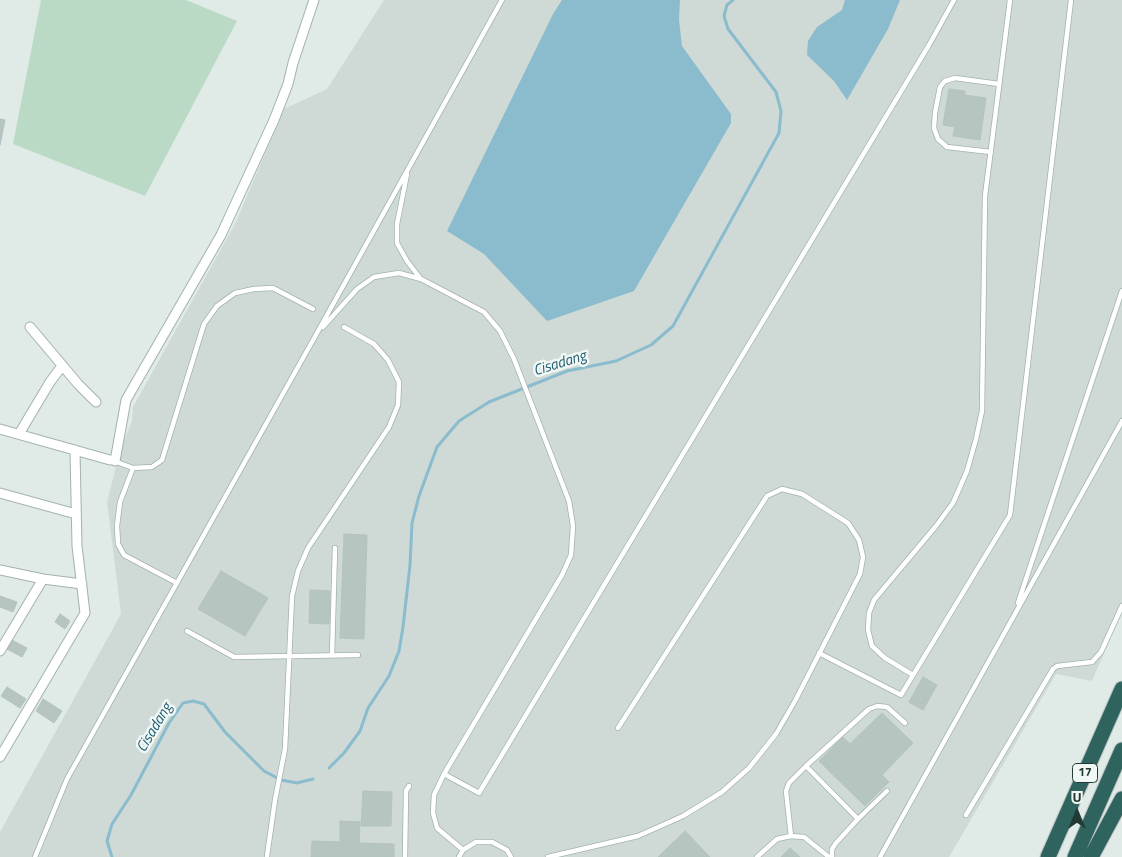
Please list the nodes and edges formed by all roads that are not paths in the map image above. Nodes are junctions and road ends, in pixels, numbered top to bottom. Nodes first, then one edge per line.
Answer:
1 (314, 0) edge
2 (502, 0) edge
3 (954, 0) edge
4 (1010, 0) edge
5 (1071, 0) edge
6 (999, 84) junction
7 (990, 152) junction
8 (408, 168) junction
9 (421, 279) junction
10 (1122, 291) edge
11 (313, 309) dead end
12 (30, 327) dead end
13 (344, 327) dead end
14 (317, 333) junction
15 (62, 366) junction
16 (96, 402) dead end
17 (1122, 421) edge
18 (0, 429) edge
19 (18, 434) junction
20 (75, 450) junction
21 (113, 461) junction
22 (133, 468) junction
23 (0, 493) edge
24 (76, 514) junction
25 (335, 548) dead end
26 (0, 570) edge
27 (43, 579) junction
28 (177, 583) junction
29 (82, 584) junction
30 (1122, 606) edge
31 (1014, 614) junction
32 (187, 631) dead end
33 (0, 651) edge
34 (819, 653) junction
35 (290, 655) junction
36 (332, 655) junction
37 (358, 655) dead end
38 (913, 675) junction
39 (1122, 689) edge
40 (905, 722) dead end
41 (618, 728) dead end
42 (1122, 750) edge
43 (0, 757) edge
44 (806, 766) junction
45 (444, 774) junction
46 (409, 786) dead end
47 (888, 791) dead end
48 (1122, 799) edge
49 (966, 815) dead end
50 (858, 819) junction
51 (791, 836) junction
52 (463, 850) junction
53 (35, 857) edge
54 (266, 857) edge
55 (405, 857) edge
56 (459, 857) edge
57 (511, 857) edge
58 (548, 857) edge
59 (758, 857) edge
60 (831, 857) edge
61 (880, 857) edge
62 (1048, 857) edge
63 (1075, 857) edge
64 (1091, 857) edge

1 - 21 street
2 - 8 lane
3 - 45 lane
4 - 6 lane
5 - 38 lane
6 - 7 lane
6 - 7 lane
7 - 38 lane
8 - 9 lane
8 - 14 lane
9 - 14 lane
9 - 45 lane
10 - 31 lane
11 - 22 lane
12 - 15 street
13 - 35 lane
14 - 28 lane
15 - 16 street
15 - 19 street
17 - 31 lane
18 - 19 street
19 - 20 street
20 - 21 street
20 - 24 street
21 - 22 lane
22 - 28 lane
23 - 24 street
24 - 29 street
25 - 36 lane
26 - 27 street
27 - 29 street
27 - 33 street
28 - 53 lane
29 - 43 street
30 - 49 lane
31 - 61 lane
32 - 35 lane
34 - 38 lane
34 - 41 lane
34 - 58 lane
35 - 36 lane
35 - 54 lane
36 - 37 lane
39 - 62 highway, 17
40 - 44 lane
42 - 63 highway, 17
44 - 50 lane
44 - 51 lane
45 - 52 lane
46 - 55 lane
47 - 50 lane
48 - 64 highway
50 - 60 lane
51 - 59 lane
51 - 60 lane
52 - 56 lane
52 - 57 lane

